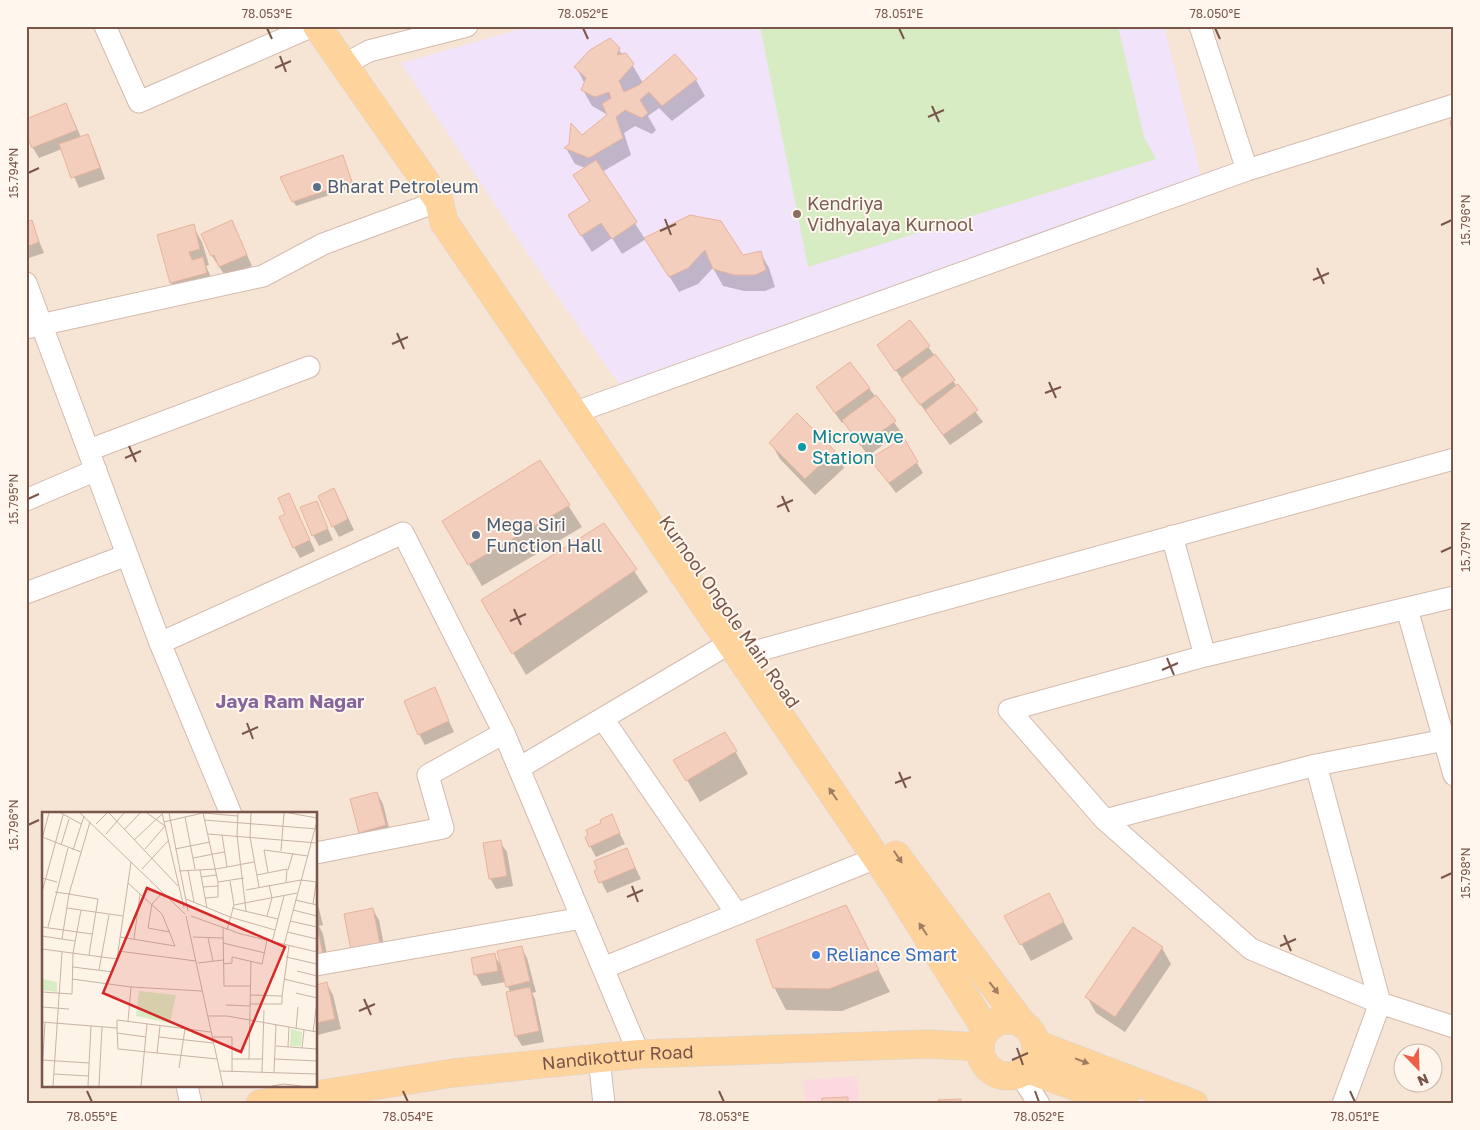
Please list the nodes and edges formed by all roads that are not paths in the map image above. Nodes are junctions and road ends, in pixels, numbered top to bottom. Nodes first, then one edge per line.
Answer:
1 (105, 26) edge
2 (315, 26) edge
3 (466, 26) edge
4 (1200, 26) edge
5 (345, 64) junction
6 (1454, 105) edge
7 (1248, 170) junction
8 (439, 201) junction
9 (26, 283) edge
10 (34, 326) edge
11 (308, 367) dead end
12 (587, 408) junction
13 (89, 450) junction
14 (1454, 459) edge
15 (96, 470) junction
16 (26, 500) edge
17 (1172, 536) junction
18 (127, 555) junction
19 (26, 593) edge
20 (1454, 597) edge
21 (1406, 609) junction
22 (160, 643) junction
23 (730, 644) junction
24 (757, 651) junction
25 (1205, 656) junction
26 (603, 719) junction
27 (504, 733) junction
28 (1444, 740) junction
29 (1316, 765) junction
30 (518, 768) junction
31 (1454, 775) edge
32 (230, 812) edge
33 (1105, 820) junction
34 (318, 853) edge
35 (876, 858) junction
36 (737, 914) junction
37 (582, 918) junction
38 (318, 966) edge
39 (603, 968) junction
40 (1380, 1003) junction
41 (1454, 1027) edge
42 (1028, 1033) junction
43 (983, 1038) junction
44 (639, 1054) junction
45 (598, 1058) junction
46 (1024, 1071) junction
47 (187, 1088) edge
48 (1081, 1095) edge
49 (191, 1104) edge
50 (260, 1104) edge
51 (604, 1104) edge
52 (1039, 1104) edge
53 (1125, 1104) edge
54 (1194, 1104) edge
55 (1343, 1104) edge

1 - 2 street
2 - 5 main road, Kurnool Ongole Main Road
3 - 5 street
4 - 7 street
5 - 8 main road, Kurnool Ongole Main Road
6 - 7 street
7 - 12 street
8 - 10 street
8 - 12 main road, Kurnool Ongole Main Road
8 - 23 main road, Kurnool Ongole Main Road
9 - 10 street
10 - 13 street
11 - 13 street
12 - 24 main road, Kurnool Ongole Main Road
13 - 15 street
14 - 17 street
15 - 16 street
15 - 18 street
17 - 24 street
17 - 25 street
18 - 19 street
18 - 22 street
20 - 21 street
21 - 25 street
21 - 28 street
22 - 27 street
22 - 32 street
23 - 26 street
35 -> 23 main road, Kurnool Ongole Main Road
24 -> 42 main road, Kurnool Ongole Main Road
25 - 33 street
26 - 30 street
26 - 36 street
27 - 30 street
27 - 34 street
28 - 29 street
28 - 31 street
29 - 33 street
29 - 40 street
30 - 37 street
33 - 40 street
35 - 36 street
43 -> 35 main road, Kurnool Ongole Main Road
36 - 39 street
37 - 38 street
37 - 39 street
39 - 44 street
40 - 41 street
40 - 55 street
42 - 43 main road
42 - 46 main road
42 -> 54 main road
43 - 44 main road, Nandikottur Road
43 - 46 main road
44 - 45 main road, Nandikottur Road
45 - 50 main road, Nandikottur Road
45 - 51 street
46 - 48 main road
46 - 52 street
47 - 49 street
48 - 53 main road

